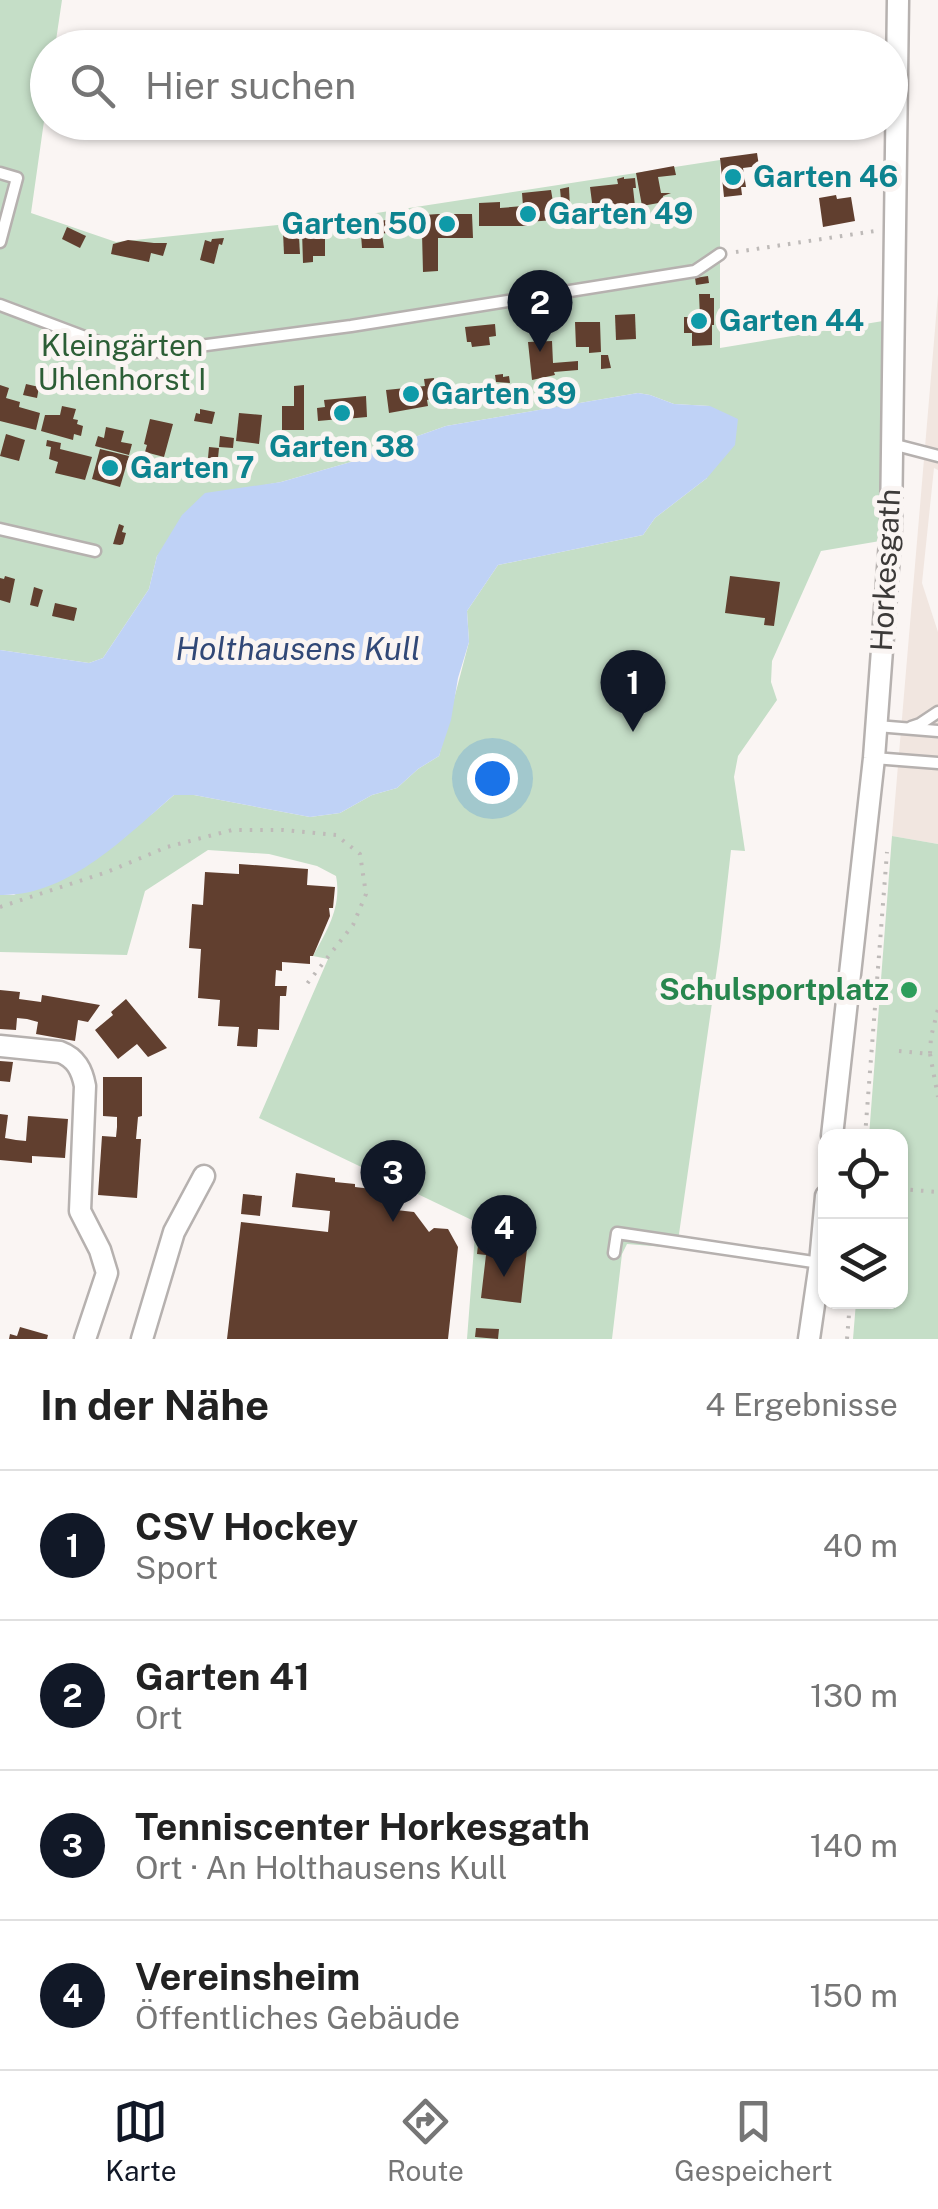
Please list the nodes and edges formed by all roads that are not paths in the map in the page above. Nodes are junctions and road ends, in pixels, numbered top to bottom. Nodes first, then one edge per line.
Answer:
1 (898, 0) edge
2 (898, 30) edge
3 (896, 140) edge
4 (0, 172) edge
5 (0, 242) edge
6 (720, 254) road end
7 (0, 305) edge
8 (892, 444) junction
9 (938, 456) edge
10 (0, 529) edge
11 (95, 551) dead end
12 (938, 712) edge
13 (876, 726) junction
14 (905, 728) junction
15 (938, 731) edge
16 (874, 758) junction
17 (938, 763) edge
18 (0, 1046) edge
19 (833, 1129) edge
20 (204, 1176) dead end
21 (614, 1254) dead end
22 (818, 1264) edge
23 (818, 1278) edge
24 (86, 1339) edge
25 (142, 1339) edge
26 (809, 1339) edge

1 - 2 street, Horkesgath
3 - 8 street, Horkesgath
4 - 5 lane
6 - 7 lane
8 - 9 lane
8 - 13 street, Horkesgath
10 - 11 lane
12 - 14 lane
13 - 14 lane
13 - 16 street, Horkesgath
14 - 15 lane
16 - 17 lane
16 - 19 street, Horkesgath
18 - 24 street
20 - 25 street
21 - 22 lane
23 - 26 street

